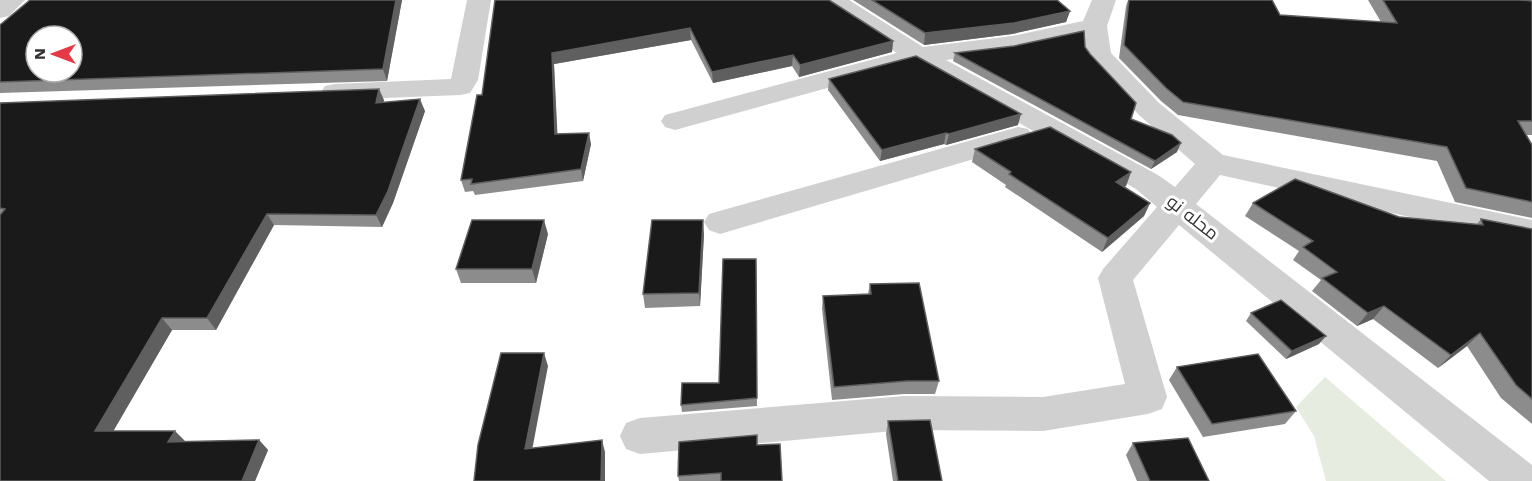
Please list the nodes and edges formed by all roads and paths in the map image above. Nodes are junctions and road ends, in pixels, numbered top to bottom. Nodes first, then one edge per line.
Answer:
1 (13, 0) edge
2 (479, 0) edge
3 (832, 0) edge
4 (1104, 0) edge
5 (0, 10) edge
6 (1094, 26) junction
7 (918, 56) junction
8 (309, 93) edge
9 (675, 122) dead end
10 (1049, 128) junction
11 (1213, 163) junction
12 (1177, 204) junction
13 (720, 222) dead end
14 (1532, 232) edge
15 (640, 436) dead end
16 (1520, 481) edge

1 - 5 street
2 - 8 street
3 - 7 street, محله نو
4 - 6 street
6 - 7 street
6 - 11 street
7 - 9 street
7 - 10 street, محله نو
10 - 12 street, محله نو
10 - 13 street
11 - 12 street
11 - 14 street
12 - 15 street
12 - 16 street, محله نو

